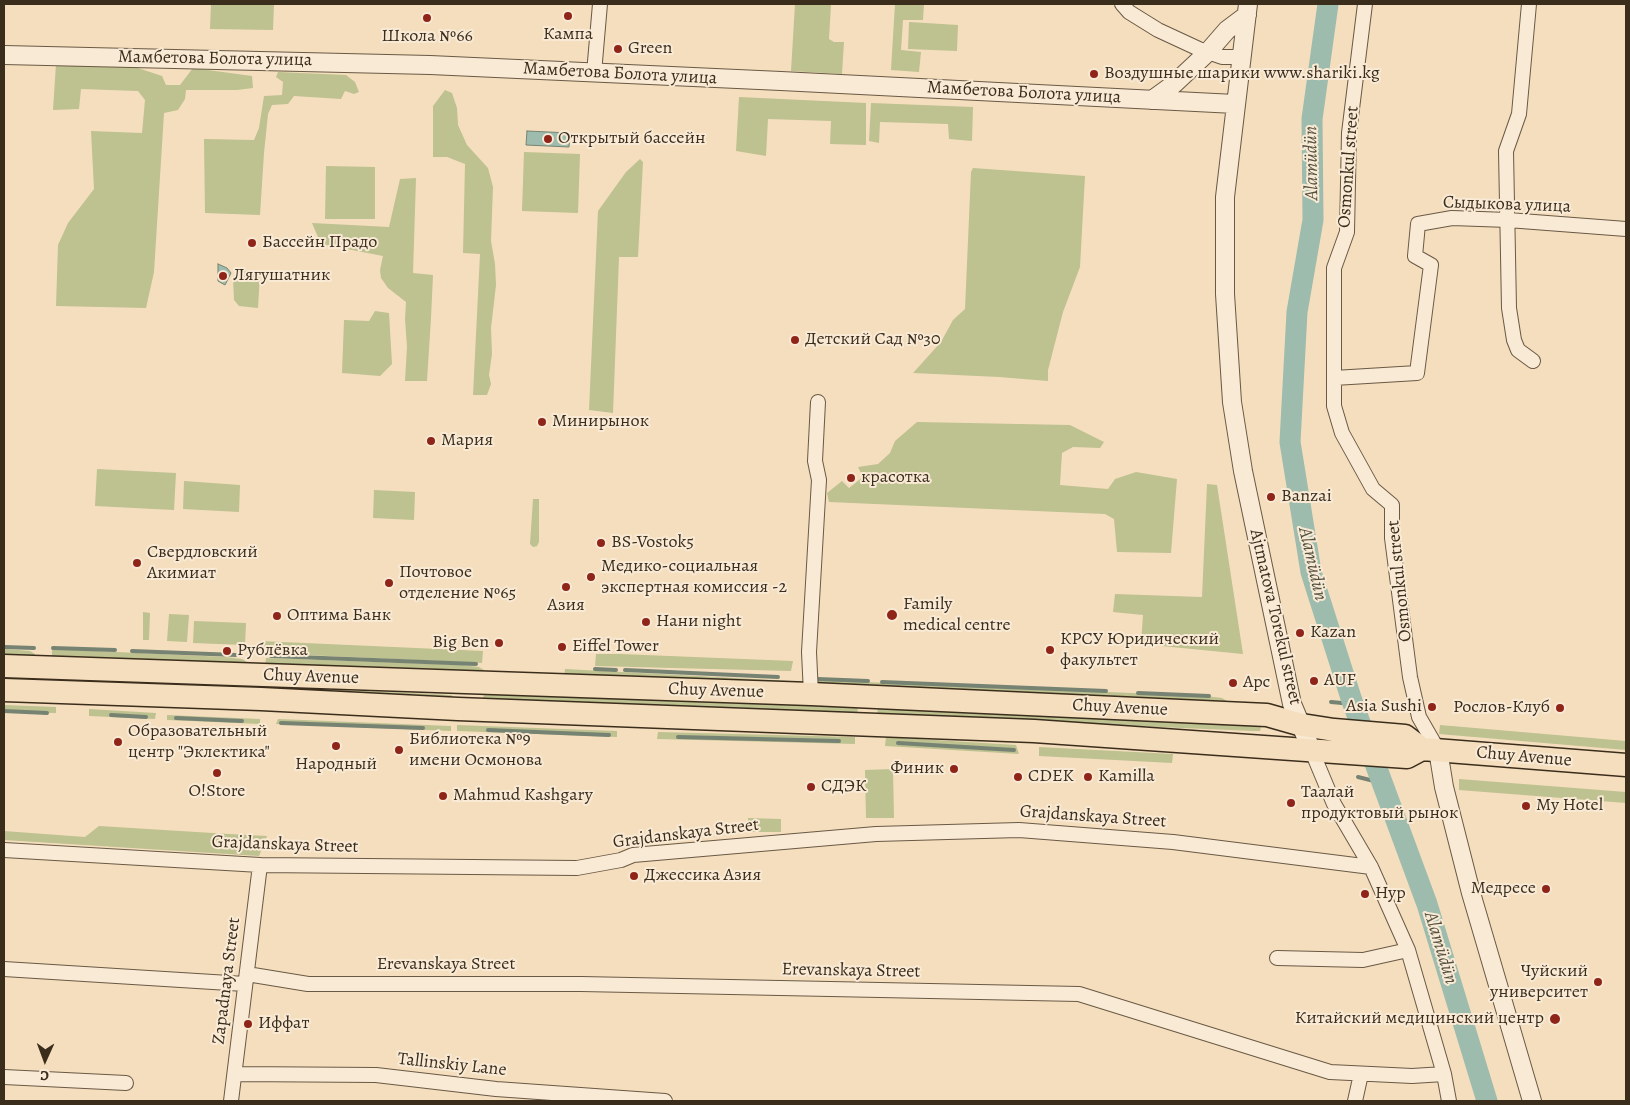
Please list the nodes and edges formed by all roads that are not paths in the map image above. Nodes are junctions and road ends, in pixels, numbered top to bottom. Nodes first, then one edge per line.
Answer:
1 (600, 4) edge
2 (1122, 4) edge
3 (1366, 4) edge
4 (1529, 4) edge
5 (1248, 9) edge
6 (1207, 52) junction
7 (4, 55) edge
8 (1241, 57) junction
9 (594, 73) junction
10 (1152, 100) junction
11 (1235, 104) junction
12 (1508, 220) junction
13 (1626, 230) edge
14 (1533, 361) dead end
15 (1334, 378) junction
16 (818, 402) dead end
17 (4, 666) edge
18 (469, 682) junction
19 (4, 690) edge
20 (811, 694) junction
21 (468, 710) junction
22 (1302, 725) junction
23 (1418, 748) junction
24 (1311, 749) junction
25 (1626, 765) edge
26 (4, 850) edge
27 (260, 864) junction
28 (1371, 867) junction
29 (1408, 950) junction
30 (1276, 958) dead end
31 (4, 969) edge
32 (246, 979) junction
33 (234, 1074) junction
34 (1361, 1074) junction
35 (1444, 1074) junction
36 (4, 1077) edge
37 (126, 1083) dead end
38 (231, 1101) edge
39 (664, 1101) edge
40 (1355, 1101) edge
41 (1449, 1101) edge
42 (1532, 1101) edge

1 - 9 street
2 - 6 street
3 - 15 street, Osmonkul street
4 - 12 street
5 - 6 street
5 - 8 street, Ajtmatova Torekul street
6 - 8 street
6 - 10 street
7 - 9 street, Мамбетова Болота улица
8 - 11 street, Ajtmatova Torekul street
9 - 10 street, Мамбетова Болота улица
10 - 11 street, Мамбетова Болота улица
11 - 22 street, Ajtmatova Torekul street
12 - 13 street, Сыдыкова улица
12 - 14 street
12 - 15 street, Сыдыкова улица
15 - 23 street, Osmonkul street
16 - 20 street
17 - 18 main road, Chuy Avenue
18 - 20 main road, Chuy Avenue
18 - 21 main road
19 - 21 main road, Chuy Avenue
20 - 22 main road, Chuy Avenue
21 - 24 main road, Chuy Avenue
22 - 23 main road, Chuy Avenue
22 - 24 street, Ajtmatova Torekul street
23 - 24 main road, Chuy Avenue
23 - 25 main road, Chuy Avenue
23 - 42 street, Osmonkul street
24 - 28 street, Ajtmatova Torekul street
26 - 27 street, Grajdanskaya Street
27 - 28 street, Grajdanskaya Street
27 - 32 street, Zapadnaya Street
28 - 29 street, Ajtmatova Torekul street
29 - 30 street
29 - 35 street, Ajtmatova Torekul street
31 - 32 street, Erevanskaya Street
32 - 33 street, Zapadnaya Street
32 - 34 street, Erevanskaya Street
33 - 38 street, Zapadnaya Street
33 - 39 street, Tallinskiy Lane
34 - 35 street, Erevanskaya Street
34 - 40 street
35 - 41 street, Ajtmatova Torekul street
36 - 37 street

